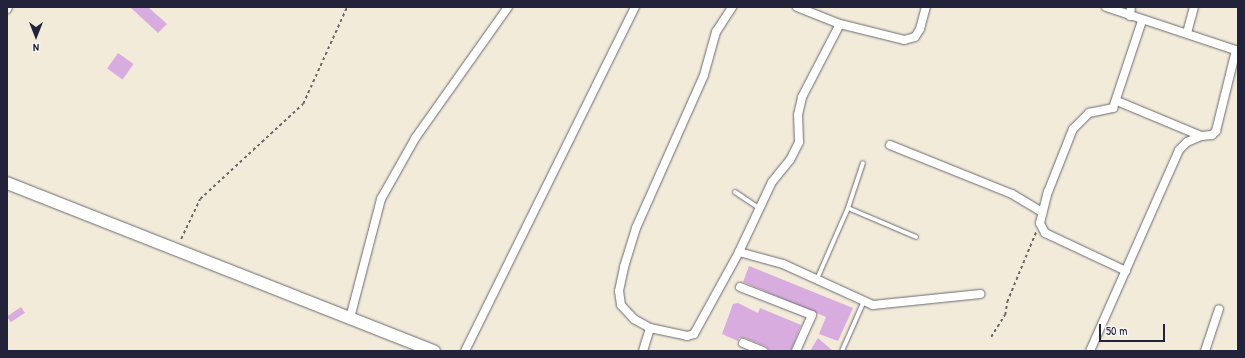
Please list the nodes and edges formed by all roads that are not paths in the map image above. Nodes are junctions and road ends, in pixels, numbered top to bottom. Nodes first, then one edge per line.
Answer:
1 (508, 7) edge
2 (635, 7) edge
3 (732, 7) edge
4 (797, 7) edge
5 (926, 7) edge
6 (1106, 7) edge
7 (1131, 7) edge
8 (1194, 7) edge
9 (1130, 16) junction
10 (1142, 21) junction
11 (840, 24) junction
12 (1187, 33) junction
13 (1237, 51) edge
14 (1117, 101) junction
15 (1201, 136) junction
16 (890, 146) dead end
17 (863, 163) dead end
18 (7, 183) edge
19 (735, 192) dead end
20 (759, 208) junction
21 (848, 208) junction
22 (1042, 212) junction
23 (916, 237) dead end
24 (738, 252) junction
25 (1126, 271) junction
26 (817, 280) junction
27 (740, 287) dead end
28 (980, 294) dead end
29 (864, 301) junction
30 (1219, 309) dead end
31 (350, 318) junction
32 (650, 328) junction
33 (743, 343) dead end
34 (434, 351) edge
35 (465, 351) edge
36 (643, 351) edge
37 (763, 351) edge
38 (796, 351) edge
39 (842, 351) edge
40 (1090, 351) edge
41 (1205, 351) edge

1 - 31 street
2 - 35 street
3 - 32 street
4 - 11 street
5 - 11 street
6 - 9 street
7 - 9 street
8 - 12 street
9 - 10 street
10 - 12 street
10 - 14 street
11 - 20 street
12 - 13 street
13 - 15 street
14 - 15 street
14 - 22 street
15 - 25 street
16 - 22 street
17 - 21 lane
18 - 31 main road
19 - 20 lane
20 - 24 street
21 - 23 lane
21 - 26 lane
22 - 25 street
24 - 26 street
24 - 32 street
25 - 40 street
26 - 29 street
27 - 38 street
28 - 29 street
29 - 39 lane
30 - 41 street
31 - 34 main road
32 - 36 street
33 - 37 street

